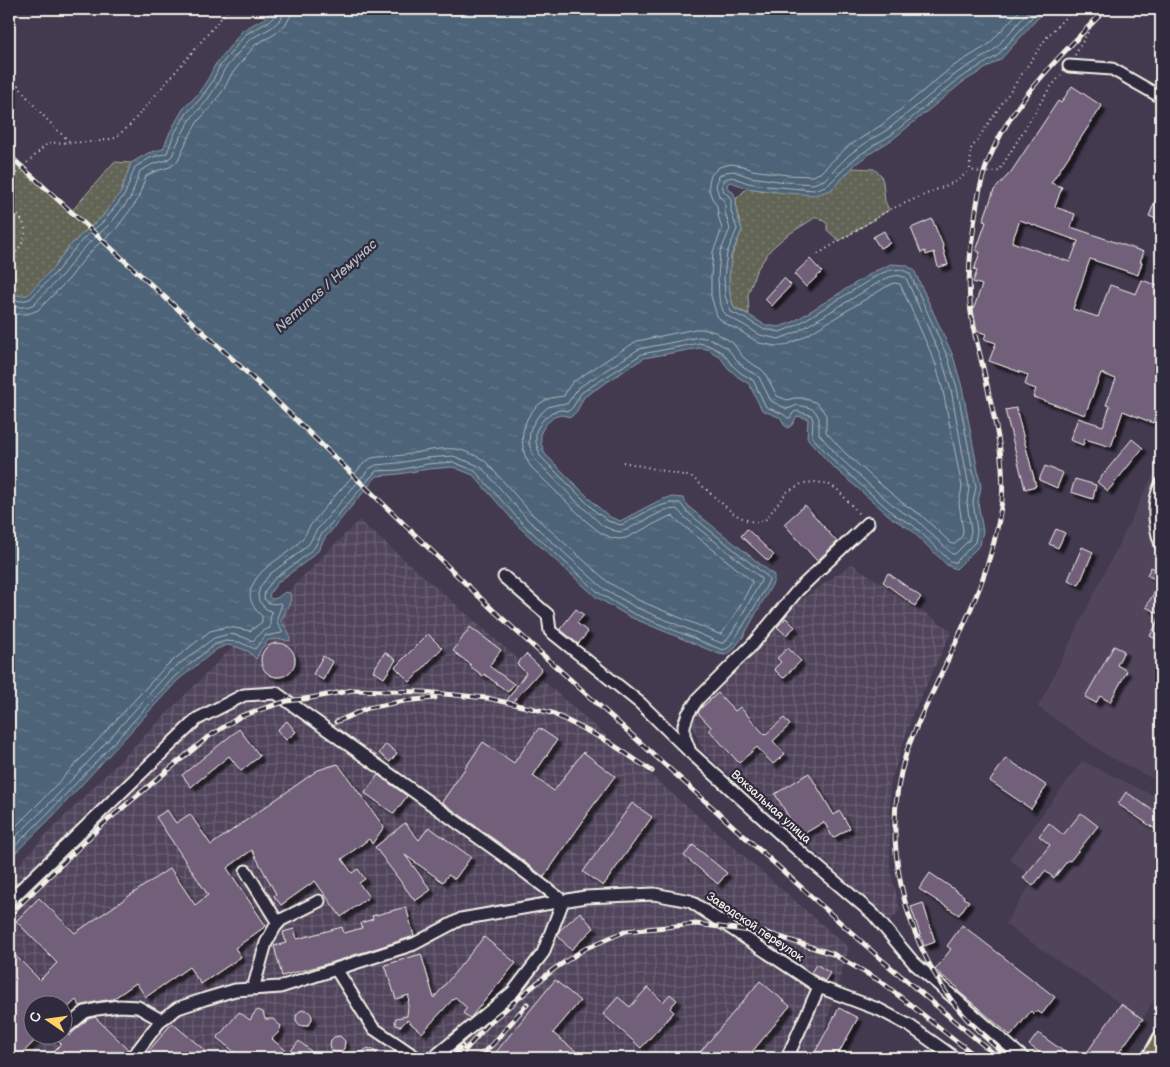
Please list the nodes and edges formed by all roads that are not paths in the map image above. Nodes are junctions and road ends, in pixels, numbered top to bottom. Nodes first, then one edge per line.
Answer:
1 (1069, 66) road end
2 (1161, 97) edge
3 (1161, 484) edge
4 (868, 523) road end
5 (1161, 545) edge
6 (504, 577) dead end
7 (690, 751) junction
8 (246, 871) dead end
9 (9, 901) edge
10 (319, 901) dead end
11 (563, 901) junction
12 (278, 923) junction
13 (336, 969) junction
14 (819, 986) junction
15 (253, 989) junction
16 (161, 1020) junction
17 (72, 1023) edge
18 (1161, 1038) edge
19 (132, 1058) edge
20 (417, 1058) edge
21 (433, 1058) edge
22 (787, 1058) edge
23 (955, 1058) edge
24 (1023, 1058) edge
25 (1150, 1058) edge

1 - 2 street
3 - 5 street
4 - 7 street
6 - 7 street, Вокзальная улица
7 - 24 street, Вокзальная улица
8 - 12 street
9 - 11 street
10 - 12 street
11 - 13 street, Заводской переулок
11 - 14 street, Заводской переулок
11 - 21 street
12 - 15 street
13 - 15 street, Заводской переулок
13 - 20 street
14 - 22 street
14 - 23 street, Заводской переулок
15 - 16 street, Заводской переулок
16 - 17 street
16 - 19 street
18 - 25 main road

